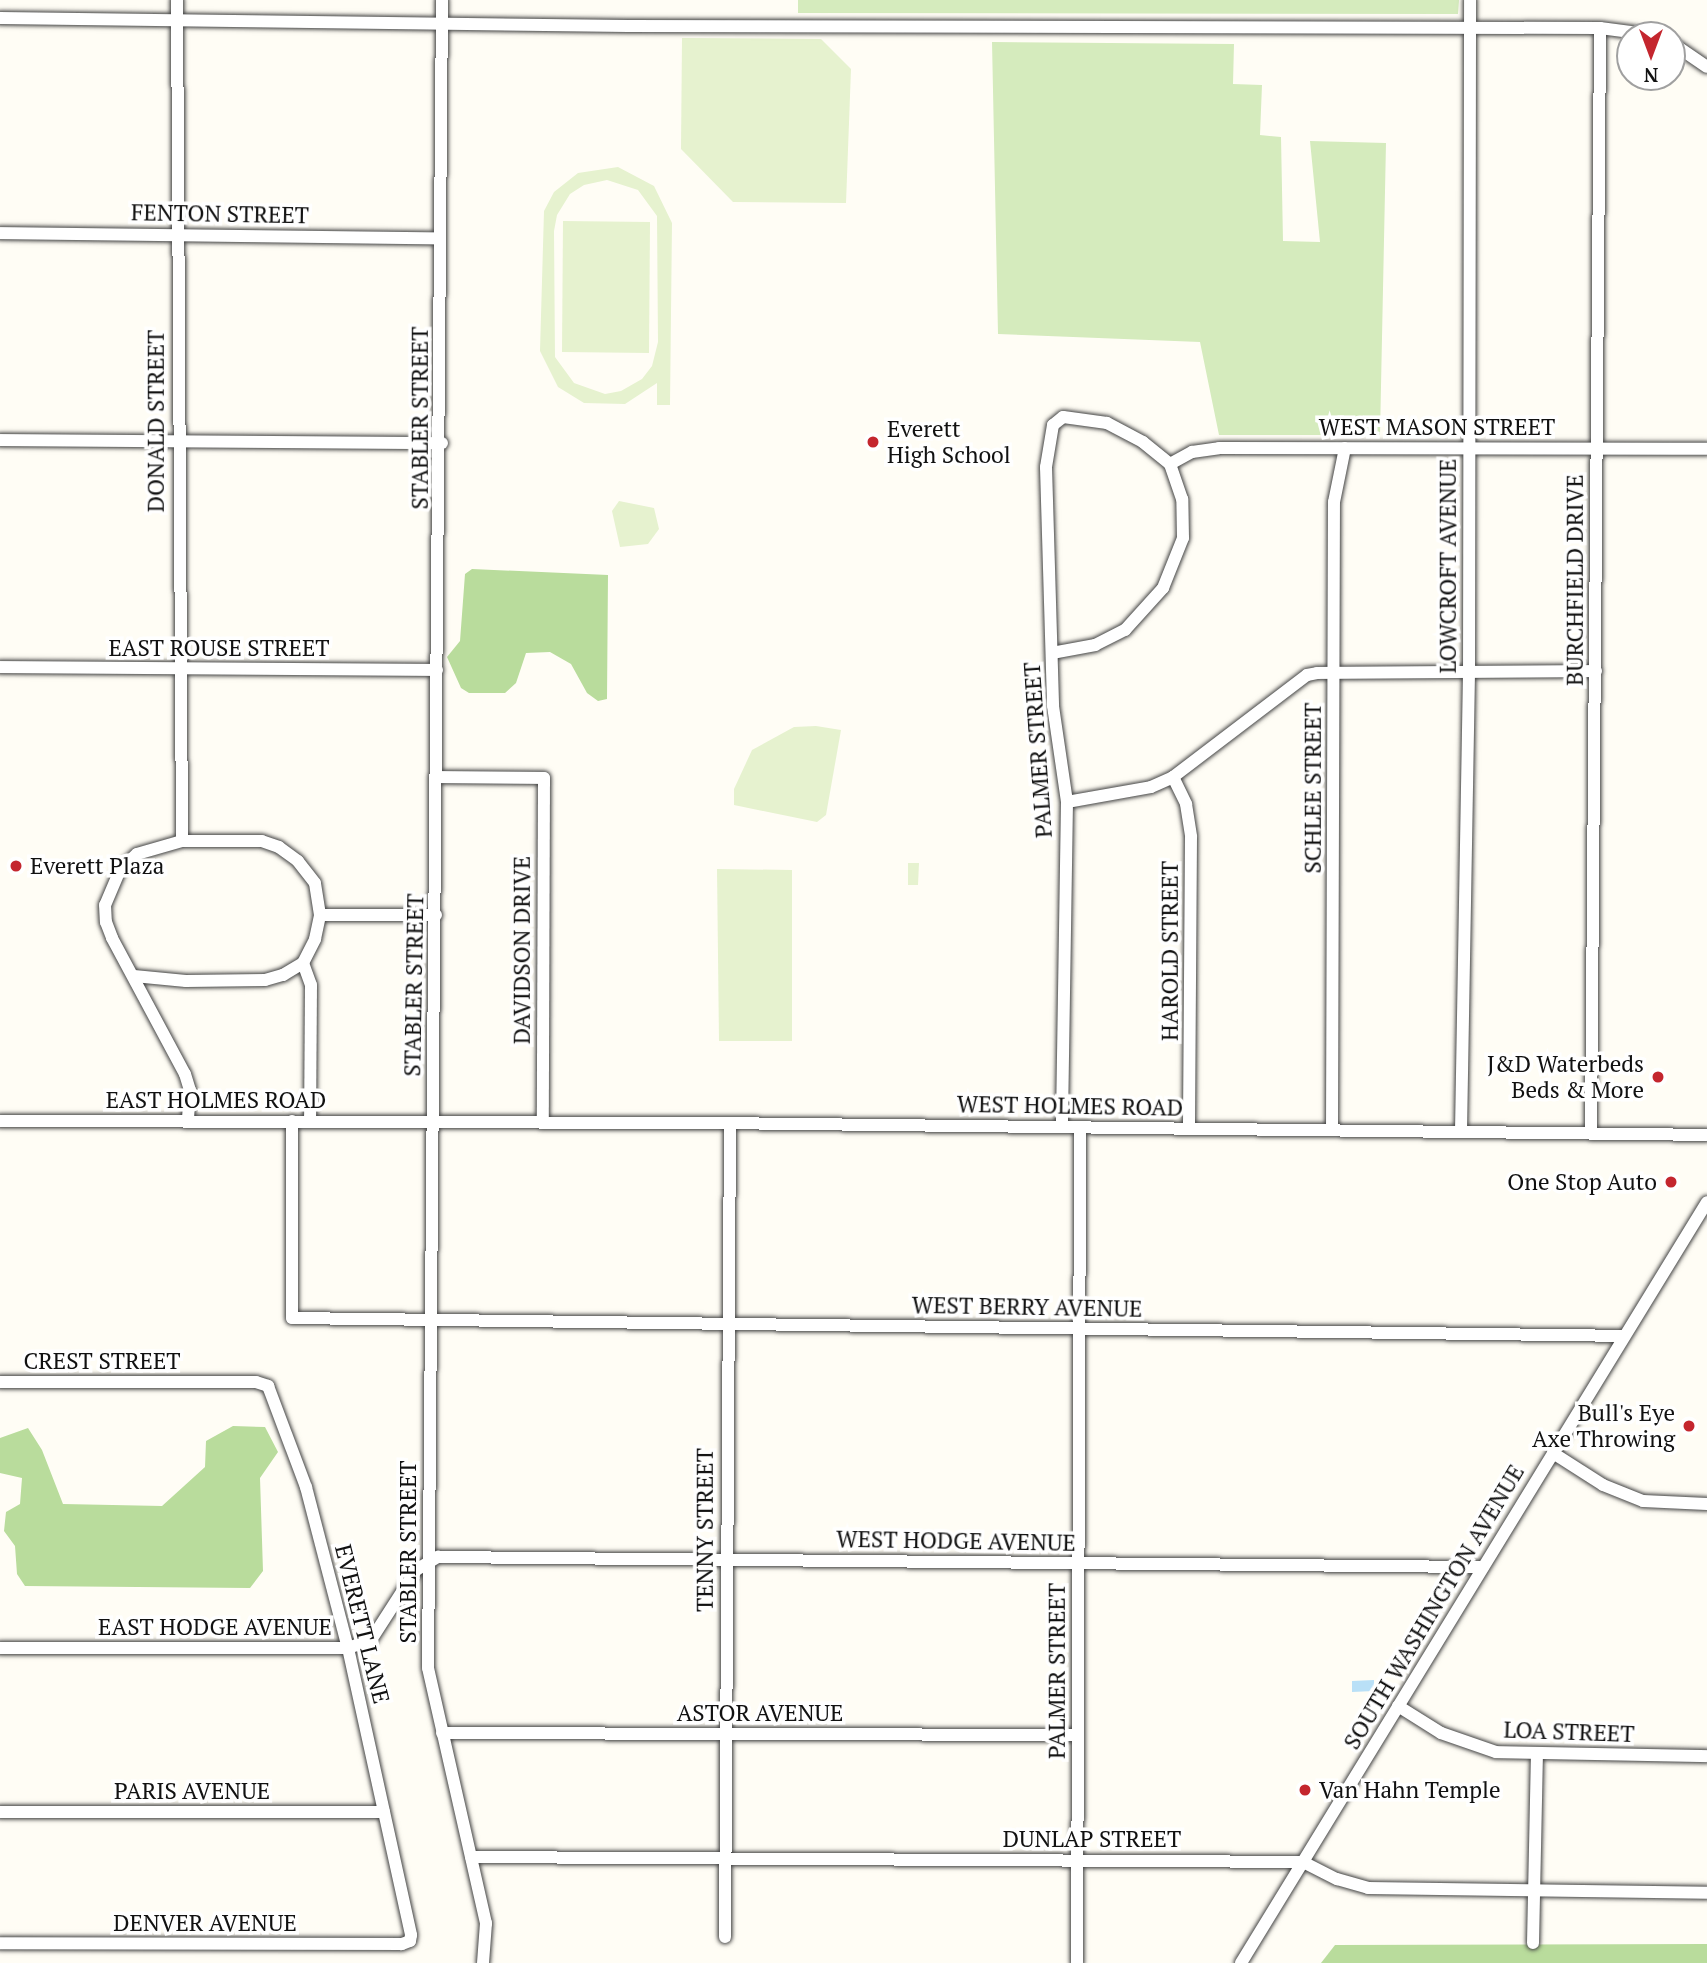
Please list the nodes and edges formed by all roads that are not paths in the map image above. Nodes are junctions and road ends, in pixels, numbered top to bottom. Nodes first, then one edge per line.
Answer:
1 (177, 0) edge
2 (442, 0) edge
3 (1470, 0) edge
4 (0, 18) edge
5 (177, 19) junction
6 (442, 24) junction
7 (1600, 28) junction
8 (1470, 29) junction
9 (1616, 30) edge
10 (1686, 53) edge
11 (1707, 67) edge
12 (0, 233) edge
13 (177, 234) junction
14 (440, 238) junction
15 (0, 440) edge
16 (176, 443) junction
17 (442, 443) junction
18 (1345, 448) junction
19 (1469, 448) junction
20 (1597, 449) junction
21 (1707, 449) edge
22 (1170, 464) junction
23 (1052, 653) junction
24 (0, 667) edge
25 (181, 668) junction
26 (437, 670) junction
27 (1596, 671) junction
28 (1335, 673) junction
29 (1469, 674) junction
30 (438, 777) junction
31 (1173, 777) junction
32 (1067, 802) junction
33 (181, 841) junction
34 (320, 915) junction
35 (436, 915) junction
36 (303, 963) junction
37 (134, 976) junction
38 (0, 1121) edge
39 (188, 1121) junction
40 (292, 1121) junction
41 (310, 1121) junction
42 (432, 1122) junction
43 (542, 1122) junction
44 (730, 1123) junction
45 (1062, 1127) junction
46 (1080, 1128) junction
47 (1189, 1128) junction
48 (1332, 1130) junction
49 (1461, 1131) junction
50 (1591, 1132) junction
51 (1707, 1135) edge
52 (1707, 1202) edge
53 (430, 1321) junction
54 (726, 1325) junction
55 (1080, 1329) junction
56 (1624, 1336) junction
57 (0, 1382) edge
58 (204, 1382) joint
59 (1553, 1453) junction
60 (1707, 1504) edge
61 (429, 1559) junction
62 (727, 1559) junction
63 (1078, 1563) junction
64 (1483, 1567) junction
65 (0, 1648) edge
66 (348, 1648) junction
67 (1398, 1706) junction
68 (442, 1733) junction
69 (726, 1734) junction
70 (1078, 1735) junction
71 (1537, 1755) junction
72 (1707, 1756) edge
73 (0, 1812) edge
74 (384, 1812) junction
75 (471, 1857) junction
76 (725, 1858) junction
77 (1078, 1860) junction
78 (1303, 1862) junction
79 (1533, 1892) junction
80 (1707, 1893) edge
81 (725, 1937) dead end
82 (410, 1941) joint
83 (0, 1943) edge
84 (1533, 1943) dead end
85 (483, 1963) edge
86 (1077, 1963) edge
87 (1241, 1963) edge

1 - 5 street, DONALD STREET
2 - 6 street, STABLER STREET
3 - 8 street, LOWCROFT AVENUE
4 - 5 street
5 - 6 street
5 - 13 street, DONALD STREET
6 - 8 street
6 - 14 street, STABLER STREET
7 - 8 street
7 - 9 street
7 - 20 street, BURCHFIELD DRIVE
8 - 19 street, LOWCROFT AVENUE
10 - 11 street
12 - 13 street, FENTON STREET
13 - 14 street, FENTON STREET
13 - 16 street, DONALD STREET
14 - 17 street, STABLER STREET
15 - 16 street
16 - 17 street
16 - 25 street, DONALD STREET
17 - 26 street, STABLER STREET
18 - 19 street, WEST MASON STREET
18 - 22 street, WEST MASON STREET
18 - 28 street, SCHLEE STREET
19 - 20 street, WEST MASON STREET
19 - 29 street, LOWCROFT AVENUE
20 - 21 street, WEST MASON STREET
20 - 27 street, BURCHFIELD DRIVE
22 - 23 street
22 - 23 street, PALMER STREET
23 - 32 street, PALMER STREET
24 - 25 street, EAST ROUSE STREET
25 - 26 street, EAST ROUSE STREET
25 - 33 street, DONALD STREET
26 - 30 street, STABLER STREET
27 - 29 street
27 - 50 street, BURCHFIELD DRIVE
28 - 29 street
28 - 31 street
28 - 48 street, SCHLEE STREET
29 - 49 street, LOWCROFT AVENUE
30 - 35 street, STABLER STREET
30 - 43 street, DAVIDSON DRIVE
31 - 32 street
31 - 47 street, HAROLD STREET
32 - 45 street, PALMER STREET
33 - 34 street
33 - 37 street
34 - 35 street
34 - 36 street
35 - 42 street, STABLER STREET
36 - 37 street
36 - 41 street
37 - 39 street
38 - 39 street, EAST HOLMES ROAD
39 - 40 street, EAST HOLMES ROAD
40 - 41 street, EAST HOLMES ROAD
40 - 53 street, WEST BERRY AVENUE
41 - 42 street, EAST HOLMES ROAD
42 - 43 street, WEST HOLMES ROAD
42 - 53 street, STABLER STREET
43 - 44 street, WEST HOLMES ROAD
44 - 45 street, WEST HOLMES ROAD
44 - 54 street, TENNY STREET
45 - 46 street, WEST HOLMES ROAD
46 - 47 street, WEST HOLMES ROAD
46 - 55 street, PALMER STREET
47 - 48 street, WEST HOLMES ROAD
48 - 49 street, WEST HOLMES ROAD
49 - 50 street, WEST HOLMES ROAD
50 - 51 street, WEST HOLMES ROAD
52 - 56 street, SOUTH WASHINGTON AVENUE
53 - 54 street, WEST BERRY AVENUE
53 - 61 street, STABLER STREET
54 - 55 street, WEST BERRY AVENUE
54 - 62 street, TENNY STREET
55 - 56 street, WEST BERRY AVENUE
55 - 63 street, PALMER STREET
56 - 59 street, SOUTH WASHINGTON AVENUE
57 - 58 street, CREST STREET
58 - 66 street, EVERETT LANE
59 - 60 street
59 - 64 street, SOUTH WASHINGTON AVENUE
61 - 62 street, WEST HODGE AVENUE
61 - 66 street, EAST HODGE AVENUE
61 - 68 street, STABLER STREET
62 - 63 street, WEST HODGE AVENUE
62 - 69 street, TENNY STREET
63 - 64 street, WEST HODGE AVENUE
63 - 70 street, PALMER STREET
64 - 67 street, SOUTH WASHINGTON AVENUE
65 - 66 street, EAST HODGE AVENUE
66 - 74 street, EVERETT LANE
67 - 71 street, LOA STREET
67 - 78 street, SOUTH WASHINGTON AVENUE
68 - 69 street, ASTOR AVENUE
68 - 75 street, STABLER STREET
69 - 70 street, ASTOR AVENUE
69 - 76 street, TENNY STREET
70 - 77 street, PALMER STREET
71 - 72 street, LOA STREET
71 - 79 street
73 - 74 street, PARIS AVENUE
74 - 82 street, EVERETT LANE
75 - 76 street, DUNLAP STREET
75 - 85 street, STABLER STREET
76 - 77 street, DUNLAP STREET
76 - 81 street, TENNY STREET
77 - 78 street, DUNLAP STREET
77 - 86 street, PALMER STREET
78 - 79 street, DUNLAP STREET
78 - 87 street, SOUTH WASHINGTON AVENUE
79 - 80 street, DUNLAP STREET
79 - 84 street
82 - 83 street, DENVER AVENUE

